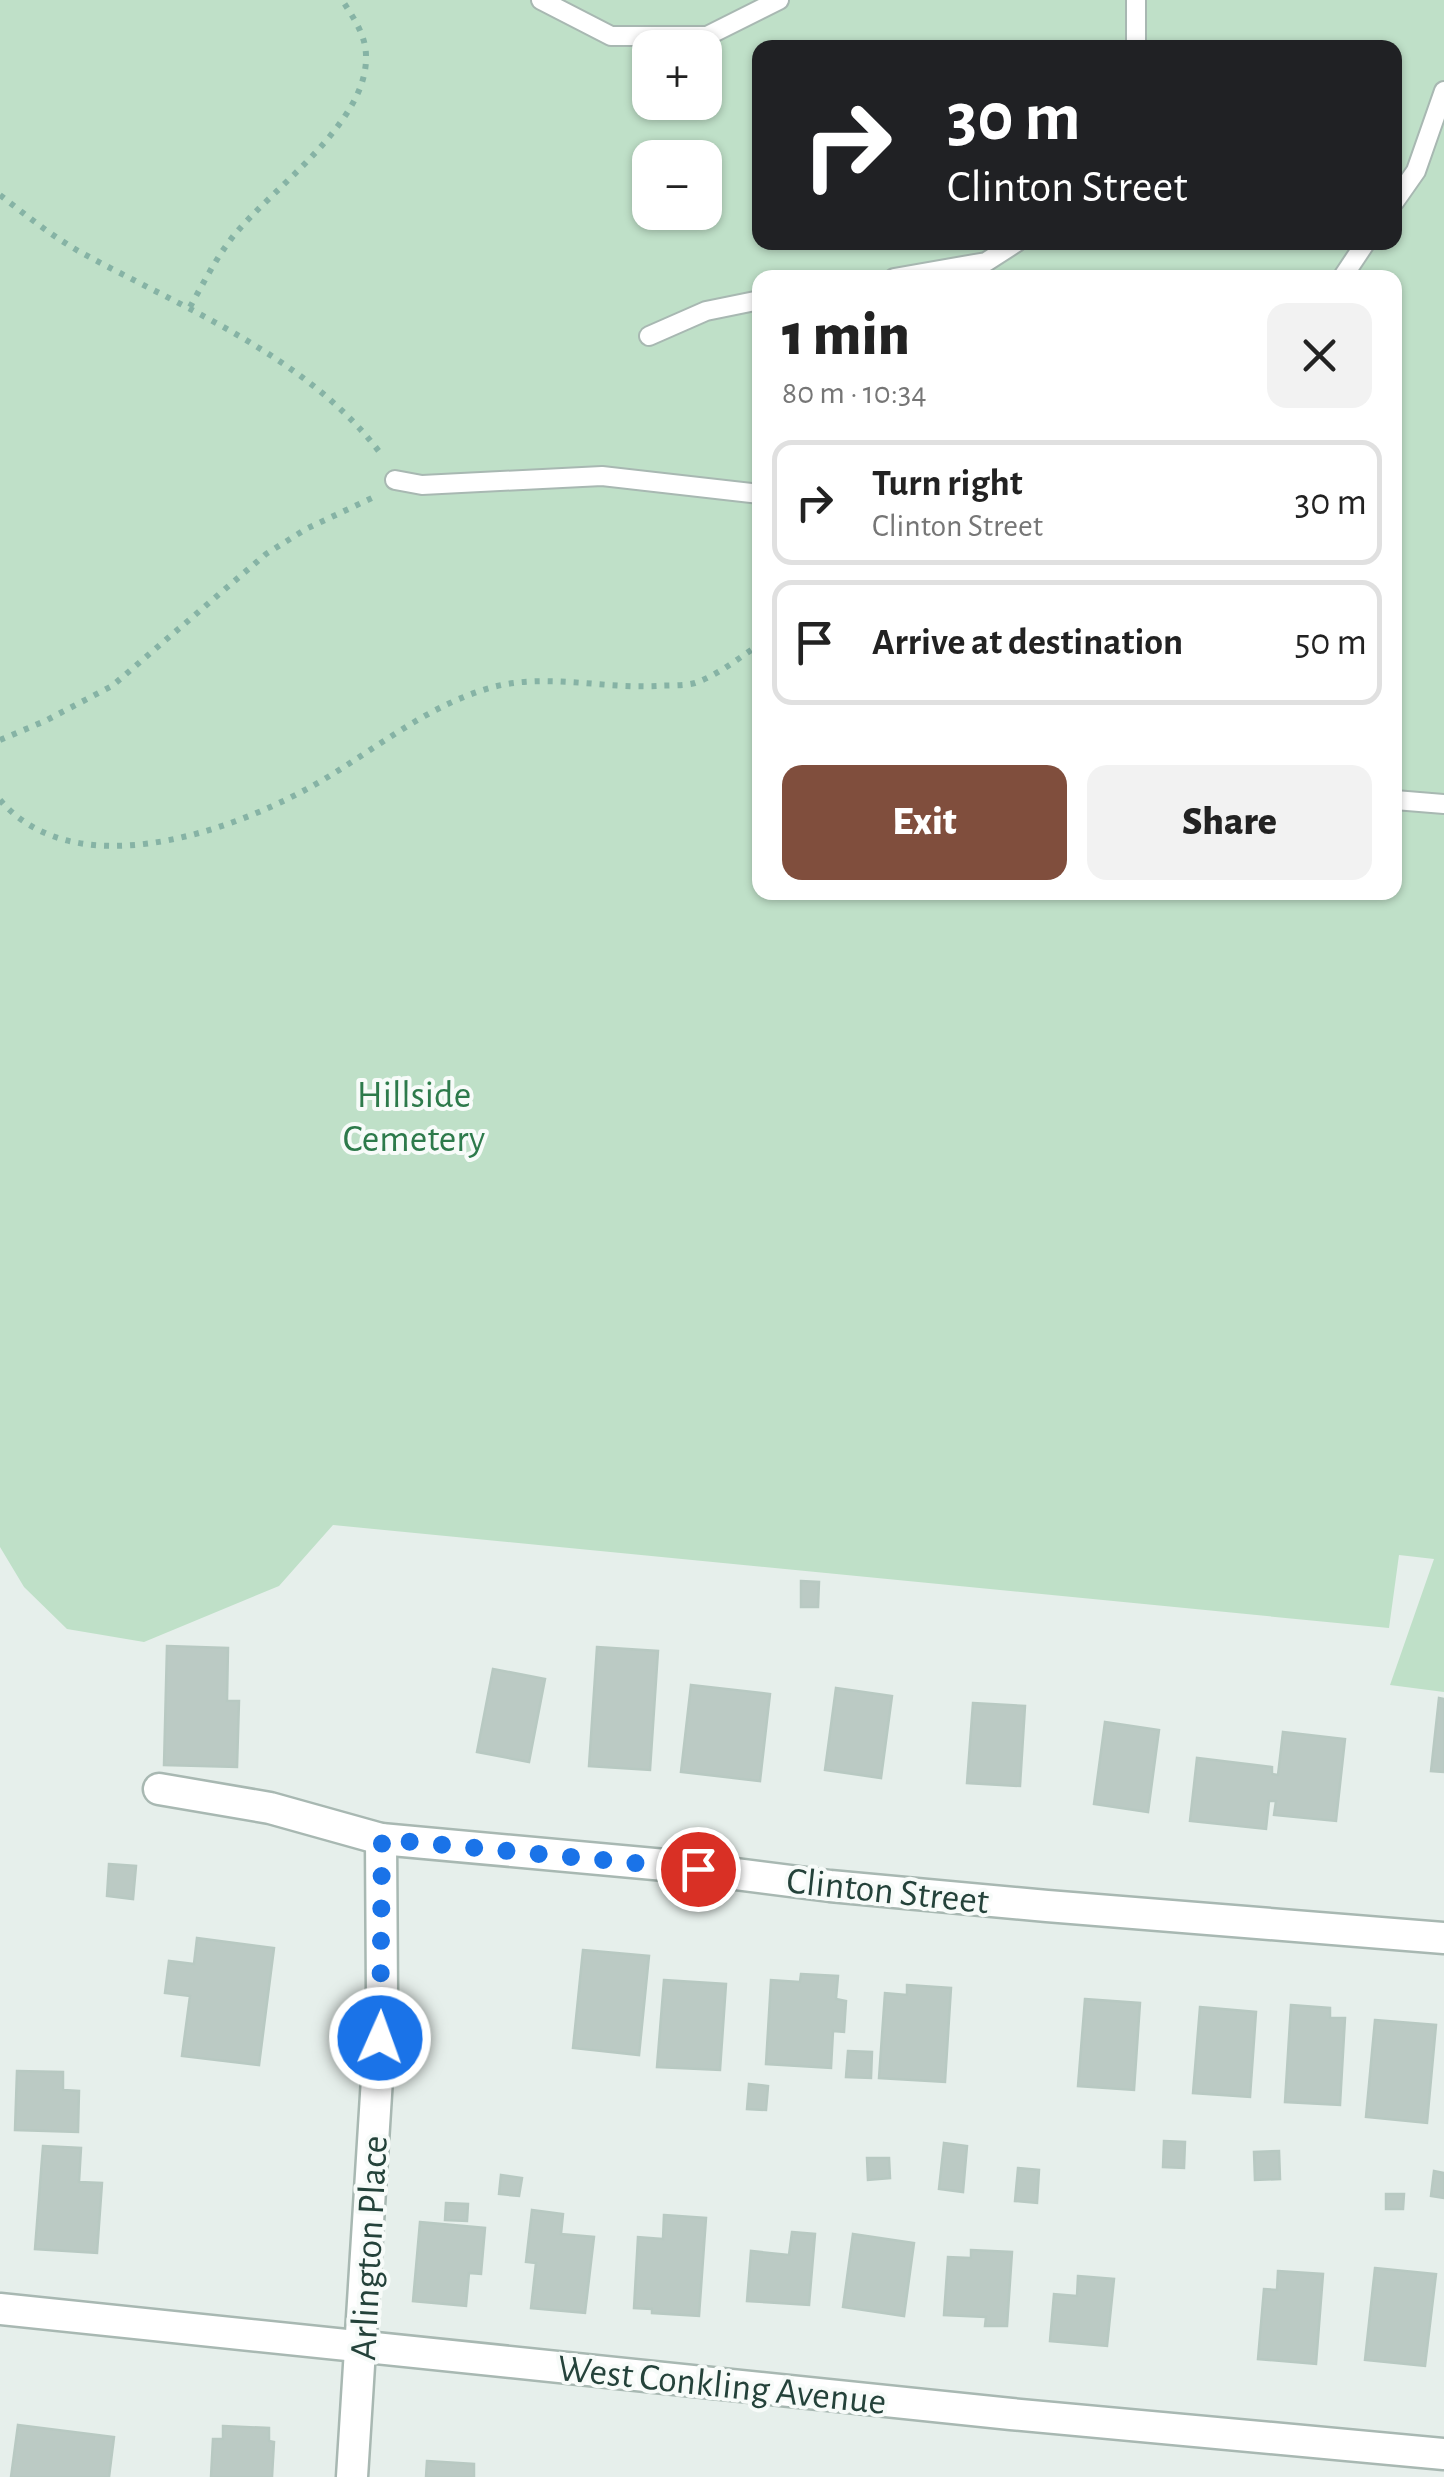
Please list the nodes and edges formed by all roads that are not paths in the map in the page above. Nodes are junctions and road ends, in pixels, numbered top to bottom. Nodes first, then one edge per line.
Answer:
1 (541, 0) edge
2 (780, 0) edge
3 (1136, 0) edge
4 (1136, 40) edge
5 (1444, 91) edge
6 (1402, 191) edge
7 (1005, 250) edge
8 (940, 270) edge
9 (752, 301) edge
10 (650, 336) dead end
11 (395, 480) road end
12 (752, 493) edge
13 (1402, 801) edge
14 (1444, 804) edge
15 (159, 1789) dead end
16 (382, 1839) junction
17 (1444, 1938) edge
18 (0, 2309) edge
19 (362, 2347) junction
20 (1444, 2454) edge
21 (352, 2477) edge

1 - 2 lane
3 - 4 lane
5 - 6 lane
7 - 8 lane
9 - 10 lane
11 - 12 lane
13 - 14 lane
15 - 16 street, Clinton Street
16 - 17 street, Clinton Street
16 - 19 street, Arlington Place
18 - 19 street, West Conkling Avenue
19 - 20 street, West Conkling Avenue
19 - 21 street, Arlington Place

